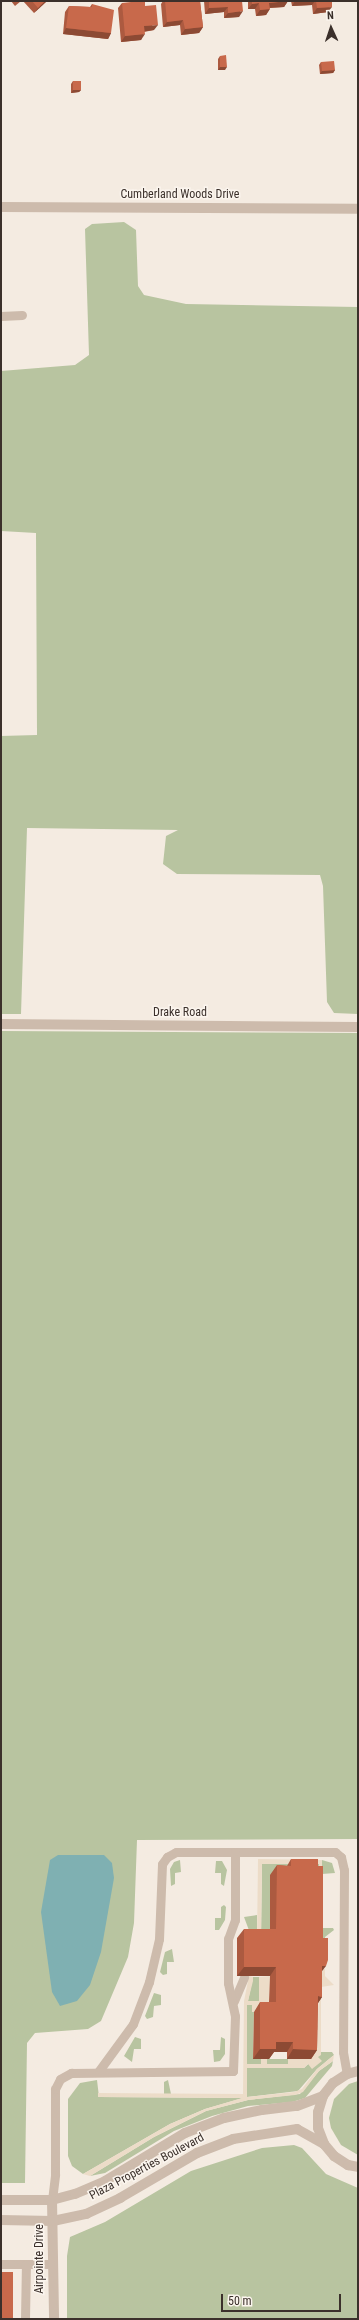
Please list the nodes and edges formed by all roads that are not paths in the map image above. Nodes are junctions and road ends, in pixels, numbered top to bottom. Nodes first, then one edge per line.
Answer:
1 (1, 207) edge
2 (358, 209) edge
3 (22, 315) dead end
4 (1, 316) edge
5 (1, 1024) edge
6 (358, 1027) edge
7 (235, 1852) junction
8 (235, 1920) junction
9 (241, 1932) dead end
10 (244, 1976) edge
11 (234, 2001) junction
12 (358, 2071) edge
13 (98, 2072) junction
14 (346, 2074) junction
15 (323, 2096) junction
16 (324, 2144) junction
17 (358, 2167) edge
18 (1, 2200) edge
19 (52, 2200) junction
20 (1, 2220) edge
21 (53, 2221) junction
22 (1, 2264) edge
23 (26, 2264) junction
24 (53, 2264) junction
25 (25, 2319) edge
26 (54, 2319) edge

1 - 2 street, Cumberland Woods Drive
3 - 4 lane
5 - 6 street, Drake Road
7 - 8 lane
7 - 13 lane
7 - 14 lane
8 - 9 lane
8 - 11 lane
10 - 11 lane
11 - 13 lane
12 - 14 street, Plaza Properties Boulevard
13 - 19 lane
14 - 15 street, Plaza Properties Boulevard
15 - 16 street, Plaza Properties Boulevard
15 - 19 street, Plaza Properties Boulevard
16 - 17 street, Plaza Properties Boulevard
16 - 21 street, Plaza Properties Boulevard
18 - 19 street, Plaza Properties Boulevard
19 - 21 street, Airpointe Drive
20 - 21 street, Plaza Properties Boulevard
21 - 24 street, Airpointe Drive
22 - 23 lane
23 - 24 lane
23 - 25 lane
24 - 26 street, Airpointe Drive

